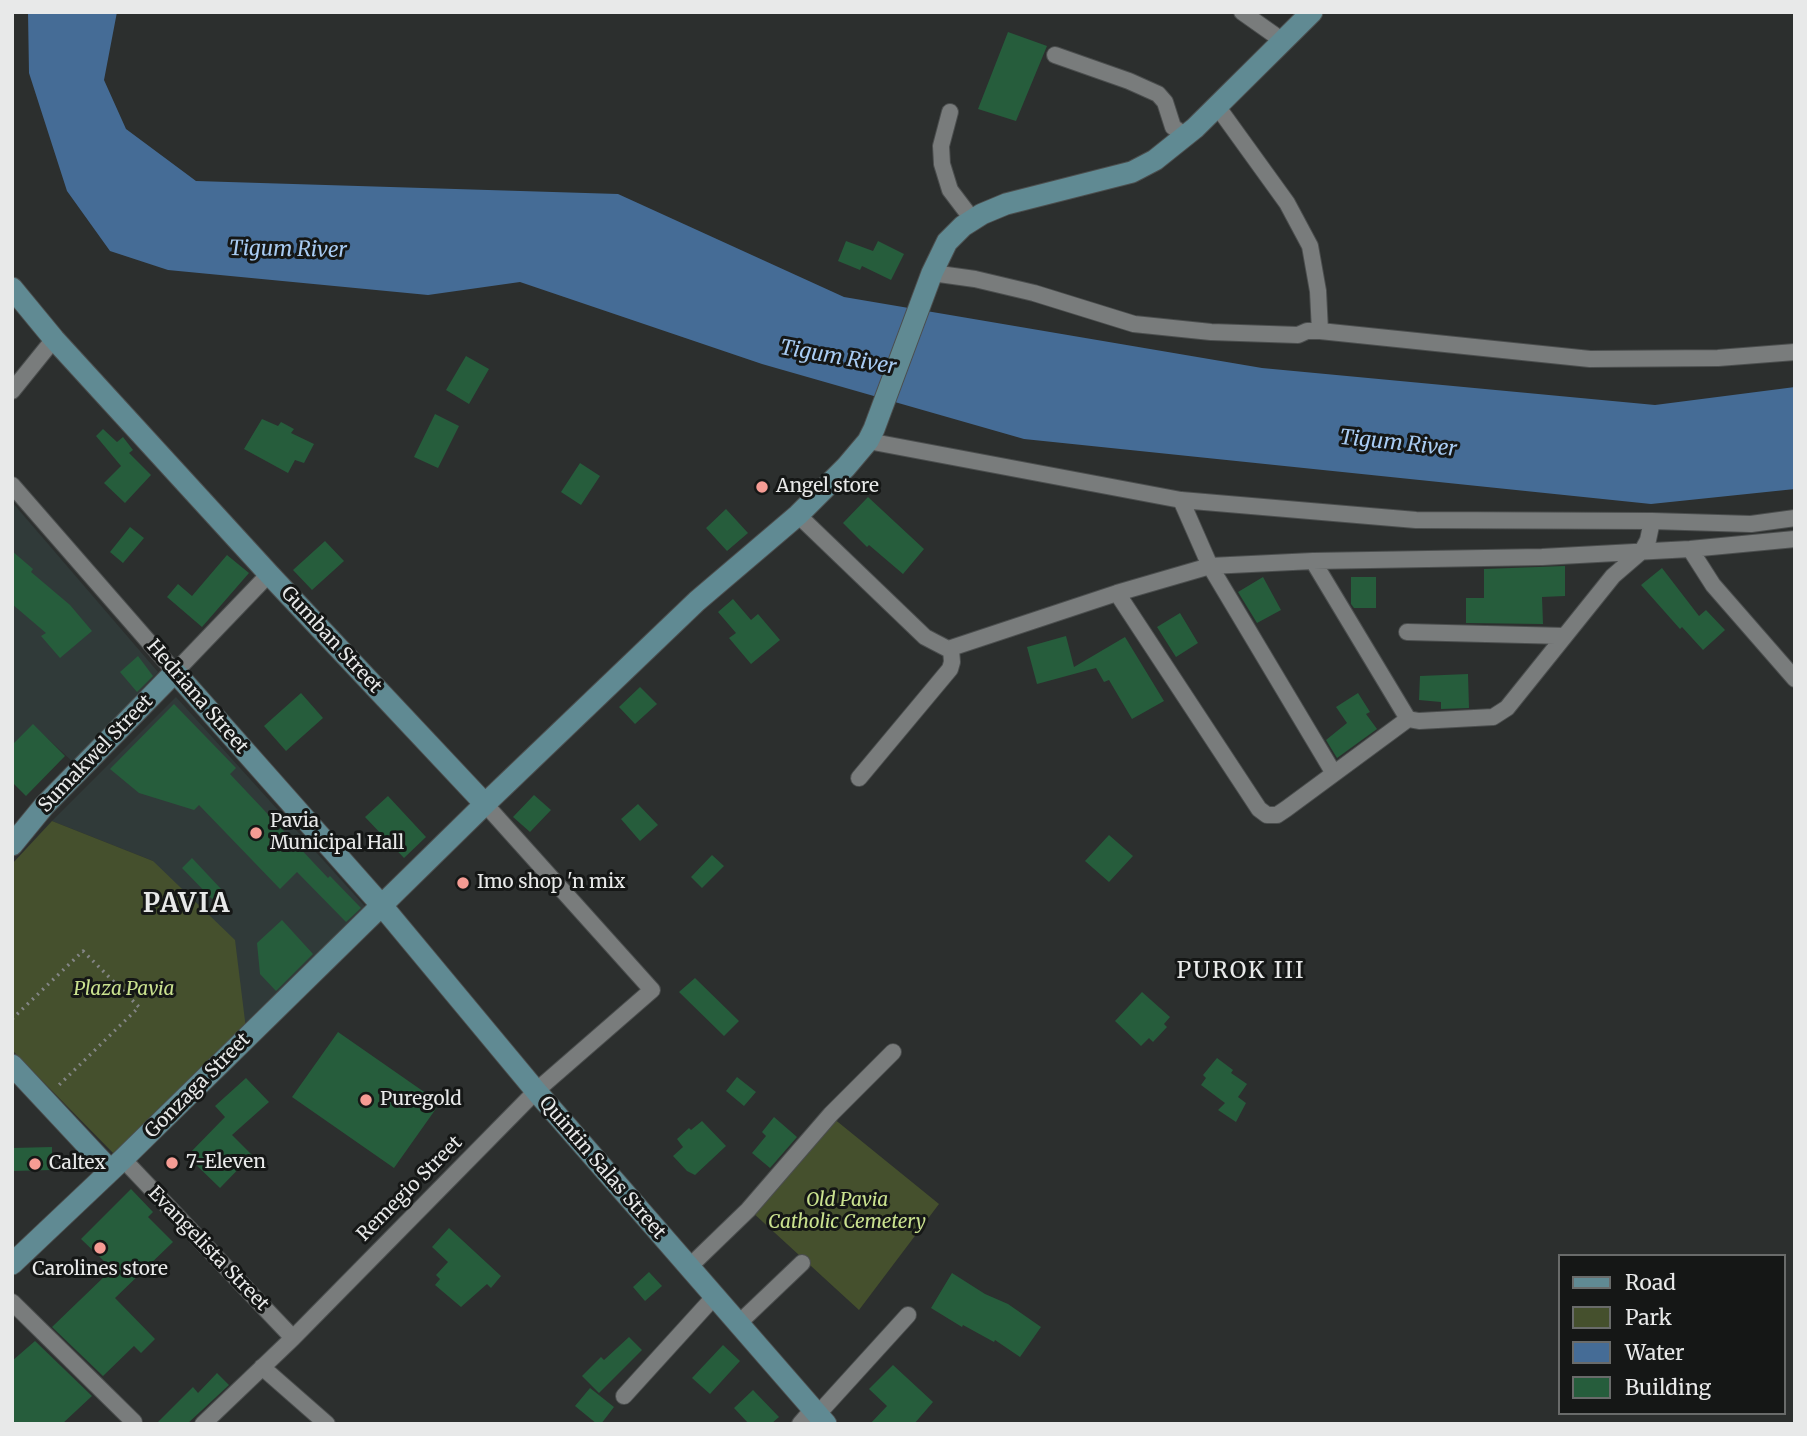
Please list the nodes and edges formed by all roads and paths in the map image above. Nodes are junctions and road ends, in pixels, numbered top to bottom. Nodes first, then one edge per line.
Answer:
1 (1242, 12) edge
2 (1312, 12) edge
3 (1283, 41) junction
4 (1055, 55) dead end
5 (1217, 106) junction
6 (950, 112) dead end
7 (1186, 136) junction
8 (972, 219) junction
9 (929, 280) junction
10 (12, 288) edge
11 (1320, 331) junction
12 (54, 339) junction
13 (1795, 352) edge
14 (12, 391) edge
15 (871, 435) junction
16 (12, 485) edge
17 (1181, 500) junction
18 (799, 515) junction
19 (1795, 518) edge
20 (1652, 521) junction
21 (1795, 539) edge
22 (1689, 548) junction
23 (1642, 551) junction
24 (1313, 561) junction
25 (1210, 566) junction
26 (269, 574) junction
27 (1117, 593) junction
28 (1407, 632) dead end
29 (1565, 636) junction
30 (951, 649) junction
31 (174, 672) junction
32 (1795, 678) edge
33 (1408, 719) junction
34 (1333, 772) junction
35 (859, 778) dead end
36 (485, 804) junction
37 (12, 845) edge
38 (383, 907) junction
39 (652, 990) joint
40 (12, 1019) edge
41 (893, 1052) dead end
42 (12, 1065) edge
43 (536, 1091) junction
44 (43, 1100) junction
45 (117, 1165) junction
46 (802, 1263) dead end
47 (12, 1264) edge
48 (688, 1268) junction
49 (714, 1297) junction
50 (12, 1302) edge
51 (908, 1315) dead end
52 (738, 1324) junction
53 (293, 1338) junction
54 (262, 1367) junction
55 (624, 1396) dead end
56 (814, 1418) edge
57 (134, 1422) edge
58 (203, 1424) edge
59 (327, 1424) edge

1 - 3 street
2 - 3 street
3 - 5 street
4 - 7 street
5 - 7 street
5 - 11 street
6 - 8 street
7 - 8 street
8 - 9 street
9 - 11 street
9 - 15 street
10 - 12 street, Gumban Street
11 - 13 street
12 - 14 street
12 - 26 street, Gumban Street
15 - 17 street
15 - 18 street, Gonzaga Street
16 - 31 street, Hedriana Street
17 - 20 street
17 - 25 street
18 - 30 street
18 - 36 street, Gonzaga Street
19 - 20 street
20 - 23 street
21 - 22 street
22 - 23 street
22 - 32 street
23 - 24 street
23 - 29 street
24 - 25 street
24 - 33 street
25 - 27 street
25 - 34 street
26 - 31 street, Sumakwel Street
26 - 36 street, Gumban Street
27 - 30 street
27 - 34 street
28 - 29 street
29 - 33 street
30 - 35 street
31 - 37 street, Sumakwel Street
31 - 38 street, Hedriana Street
33 - 34 street
36 - 38 street, Gonzaga Street
36 - 39 street, Gumban Street
38 - 43 street, Quintin Salas Street
38 - 45 street, Gonzaga Street
39 - 43 street, Remegio Street
40 - 44 path
41 - 48 street
42 - 44 street, Evangelista Street
43 - 48 street, Quintin Salas Street
43 - 53 street, Remegio Street
44 - 45 street, Evangelista Street
45 - 47 street, Gonzaga Street
45 - 53 street, Evangelista Street
46 - 52 street
48 - 49 street, Quintin Salas Street
49 - 52 street, Quintin Salas Street
49 - 55 street
50 - 57 street
51 - 56 street
52 - 56 street, Quintin Salas Street
53 - 54 street, Remegio Street
54 - 58 street, Remegio Street
54 - 59 street

